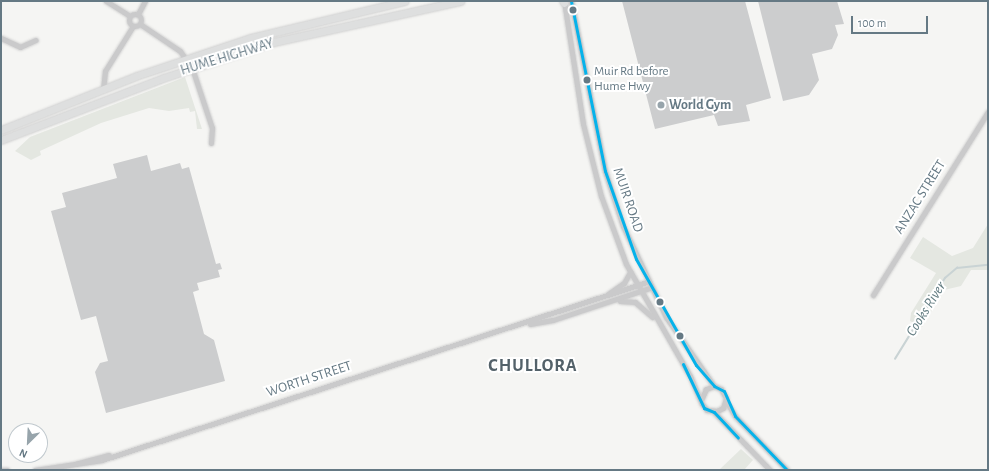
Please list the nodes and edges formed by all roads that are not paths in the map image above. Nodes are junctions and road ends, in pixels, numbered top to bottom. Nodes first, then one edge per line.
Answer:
1 (106, 1) edge
2 (145, 1) edge
3 (405, 1) edge
4 (461, 1) edge
5 (566, 2) edge
6 (138, 14) junction
7 (130, 16) junction
8 (140, 24) junction
9 (133, 26) junction
10 (1, 38) edge
11 (36, 40) dead end
12 (187, 60) junction
13 (192, 68) junction
14 (103, 90) junction
15 (988, 112) edge
16 (1, 129) edge
17 (1, 140) edge
18 (211, 144) dead end
19 (630, 272) junction
20 (647, 282) junction
21 (638, 286) junction
22 (650, 288) junction
23 (640, 292) junction
24 (873, 295) dead end
25 (604, 297) junction
26 (608, 302) junction
27 (656, 322) junction
28 (515, 326) junction
29 (714, 386) junction
30 (701, 400) junction
31 (726, 401) junction
32 (714, 412) junction
33 (1, 470) edge
34 (7, 470) edge
35 (35, 470) edge
36 (770, 470) edge
37 (787, 470) edge

1 - 7 street
2 - 6 street
3 - 12 highway, HUME HIGHWAY
4 - 13 highway, HUME HIGHWAY
5 - 19 street, MUIR ROAD
5 - 20 street, MUIR ROAD
6 - 7 street
6 - 8 street
7 - 9 street
8 - 9 street
8 - 12 street
9 - 14 street
10 - 11 street
12 - 13 street
12 - 14 highway, HUME HIGHWAY
13 - 17 highway, HUME HIGHWAY
13 - 18 street
14 - 16 highway, HUME HIGHWAY
15 - 24 street, ANZAC STREET
19 - 21 street, MUIR ROAD
19 - 25 street
20 - 21 street, WORTH STREET
20 - 22 street, MUIR ROAD
21 - 23 street, MUIR ROAD
21 - 25 street, WORTH STREET
22 - 23 street, WORTH STREET
22 - 29 street, MUIR ROAD
23 - 26 street, WORTH STREET
23 - 27 street, MUIR ROAD
25 - 28 street, WORTH STREET
26 - 27 street
26 - 28 street, WORTH STREET
27 - 30 street, MUIR ROAD
28 - 35 street, WORTH STREET
29 - 30 street
29 - 31 street
30 - 32 street
31 - 32 street
31 - 37 street
32 - 36 street
33 - 34 street

